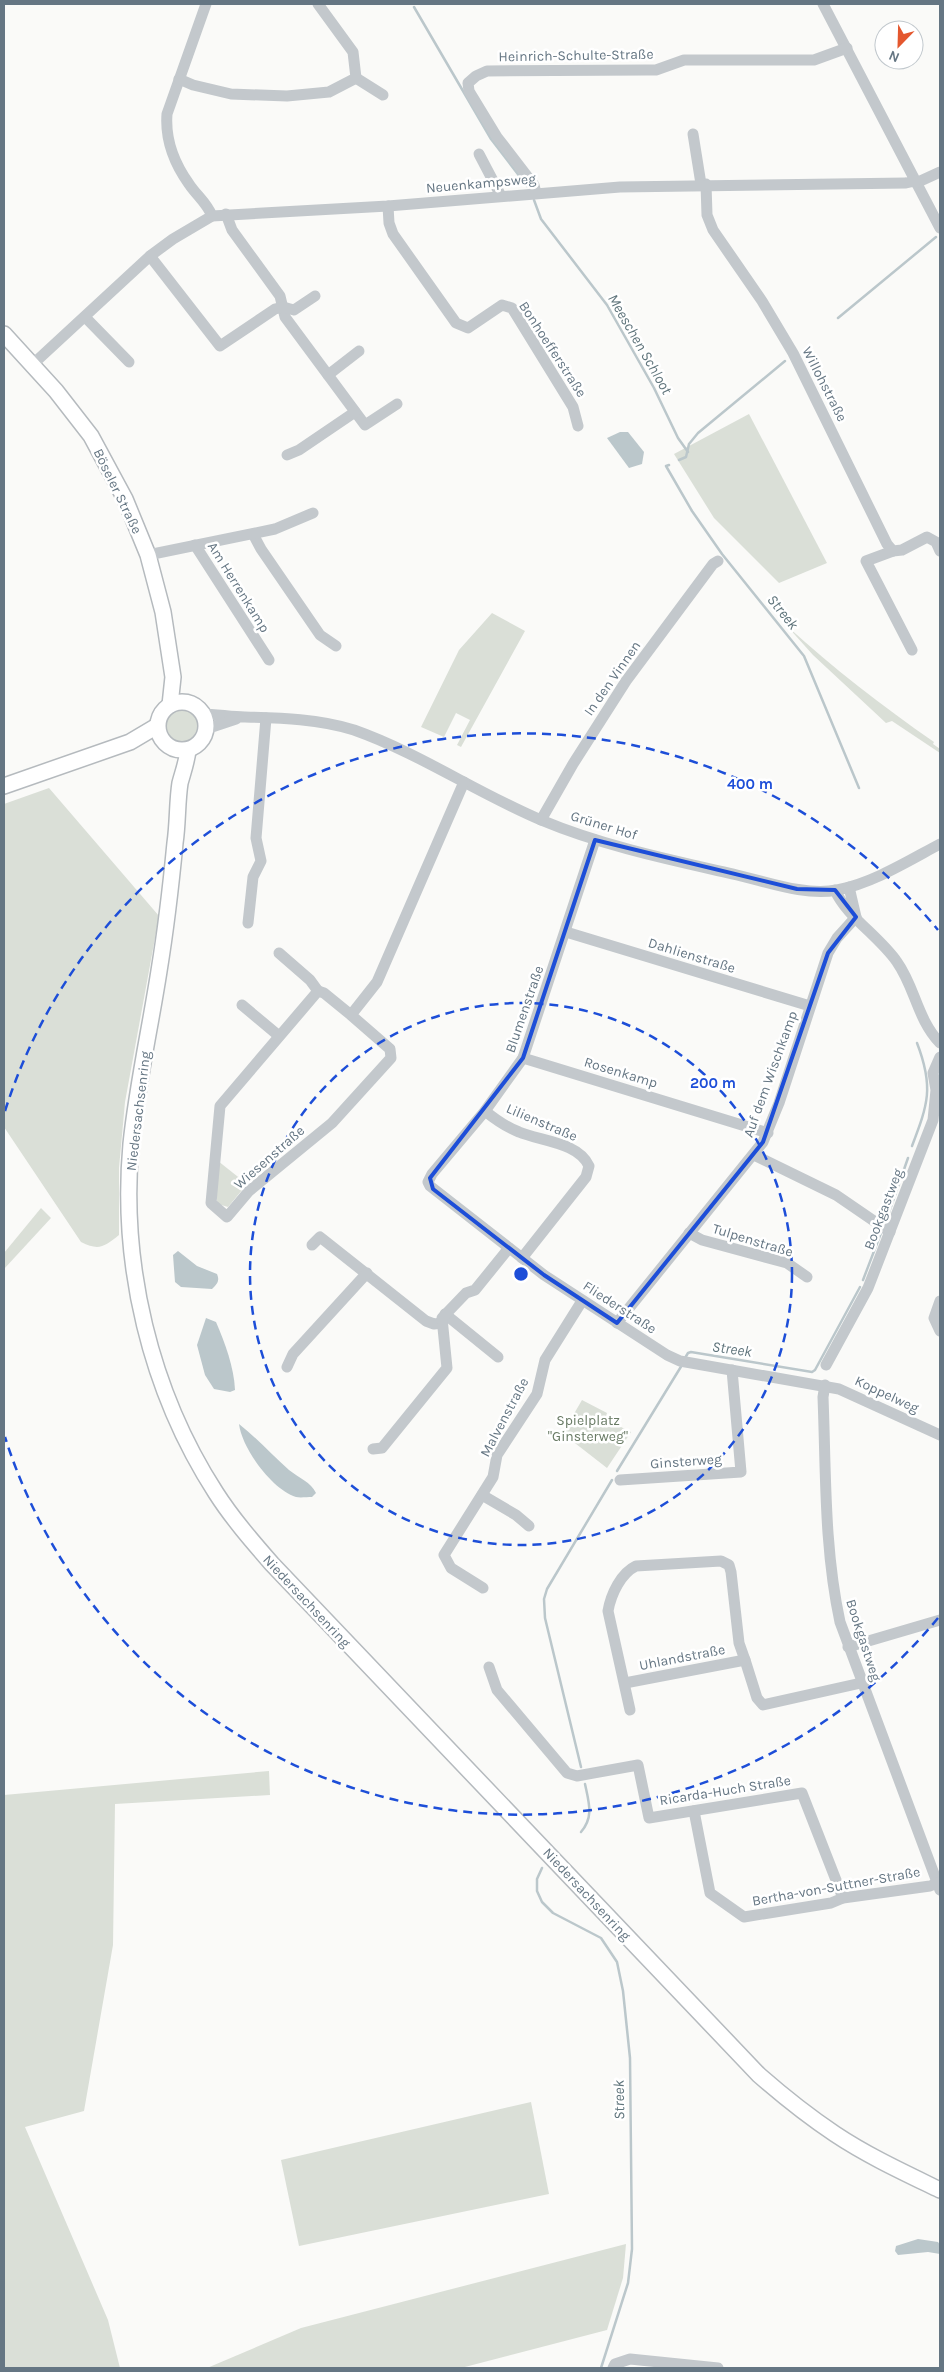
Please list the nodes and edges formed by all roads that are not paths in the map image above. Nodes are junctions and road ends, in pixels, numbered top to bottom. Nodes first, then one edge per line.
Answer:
1 (206, 4) edge
2 (318, 4) edge
3 (823, 4) edge
4 (847, 48) junction
5 (356, 78) junction
6 (179, 79) junction
7 (383, 95) dead end
8 (693, 134) dead end
9 (479, 154) dead end
10 (940, 172) edge
11 (916, 182) junction
12 (704, 184) junction
13 (536, 193) junction
14 (501, 196) junction
15 (388, 206) junction
16 (226, 214) junction
17 (212, 216) junction
18 (940, 228) edge
19 (150, 256) junction
20 (315, 296) dead end
21 (283, 307) junction
22 (85, 317) junction
23 (4, 334) edge
24 (359, 351) dead end
25 (129, 362) dead end
26 (32, 365) junction
27 (328, 375) junction
28 (397, 404) dead end
29 (355, 412) junction
30 (578, 426) dead end
31 (287, 455) dead end
32 (313, 513) dead end
33 (254, 534) junction
34 (195, 545) junction
35 (893, 551) junction
36 (940, 551) edge
37 (148, 555) junction
38 (718, 561) dead end
39 (336, 646) dead end
40 (912, 650) dead end
41 (269, 660) dead end
42 (173, 677) junction
43 (186, 702) junction
44 (170, 705) junction
45 (202, 714) junction
46 (242, 717) junction
47 (266, 718) junction
48 (206, 729) junction
49 (170, 741) junction
50 (464, 782) junction
51 (4, 786) edge
52 (541, 820) junction
53 (595, 840) junction
54 (940, 844) edge
55 (849, 887) junction
56 (835, 890) junction
57 (856, 917) junction
58 (248, 923) dead end
59 (566, 932) junction
60 (279, 953) dead end
61 (318, 991) junction
62 (242, 1005) dead end
63 (810, 1006) junction
64 (350, 1015) junction
65 (279, 1036) junction
66 (940, 1042) edge
67 (940, 1057) edge
68 (523, 1058) junction
69 (485, 1111) junction
70 (768, 1133) junction
71 (754, 1155) junction
72 (433, 1190) joint
73 (890, 1232) junction
74 (689, 1233) junction
75 (312, 1245) dead end
76 (509, 1248) junction
77 (522, 1258) junction
78 (367, 1273) junction
79 (807, 1277) dead end
80 (582, 1301) junction
81 (940, 1301) edge
82 (444, 1319) junction
83 (617, 1323) junction
84 (940, 1330) edge
85 (498, 1357) dead end
86 (826, 1365) dead end
87 (287, 1367) dead end
88 (732, 1370) junction
89 (822, 1384) junction
90 (940, 1435) edge
91 (373, 1449) dead end
92 (620, 1480) dead end
93 (482, 1494) junction
94 (529, 1526) dead end
95 (483, 1588) dead end
96 (940, 1622) edge
97 (848, 1647) junction
98 (744, 1660) junction
99 (489, 1667) dead end
100 (861, 1683) junction
101 (625, 1684) junction
102 (630, 1710) dead end
103 (694, 1811) junction
104 (939, 1885) edge
105 (843, 1898) junction
106 (940, 2190) edge
107 (613, 2368) edge
108 (718, 2368) edge

1 - 6 street
2 - 5 street
3 - 4 street
4 - 11 street
4 - 13 street, Heinrich-Schulte-Straße
5 - 6 street
5 - 7 street
6 - 17 street
8 - 12 street, Willohstraße
9 - 14 street
10 - 11 street, Neuenkampsweg
11 - 12 street, Neuenkampsweg
11 - 18 street
12 - 13 street, Neuenkampsweg
12 - 35 street, Willohstraße
13 - 14 street, Neuenkampsweg
14 - 15 street, Neuenkampsweg
15 - 16 street, Neuenkampsweg
15 - 30 street, Bonhoefferstraße
16 - 17 street, Neuenkampsweg
16 - 21 street
17 - 19 street, Neuenkampsweg
19 - 21 street
19 - 22 street, Neuenkampsweg
20 - 21 street
21 - 27 street
22 - 25 street
22 - 26 street, Neuenkampsweg
23 - 26 main road, Böseler Straße
24 - 27 street
26 - 37 main road, Böseler Straße
27 - 29 street
28 - 29 street
29 - 31 street
32 - 33 street
33 - 34 street
33 - 39 street
34 - 37 street, Am Herrenkamp
34 - 41 street, Am Herrenkamp
35 - 36 street
35 - 40 street
37 - 42 main road, Böseler Straße
38 - 52 street, In den Vinnen
42 - 43 main road, Böseler Straße
42 - 44 main road, Böseler Straße
43 - 44 main road
43 - 45 main road
44 - 49 main road
45 - 46 street, Grüner Hof
45 - 48 main road
46 - 47 street, Grüner Hof
46 - 48 street, Grüner Hof
47 - 50 street, Grüner Hof
47 - 58 street
48 - 49 main road
49 - 51 main road
49 - 106 main road, Niedersachsenring
50 - 52 street, Grüner Hof
50 - 64 street
52 - 53 street, Grüner Hof
53 - 56 street, Grüner Hof
53 - 59 street, Blumenstraße
54 - 55 street, Grüner Hof
55 - 56 street, Grüner Hof
55 - 57 street
56 - 57 street
57 - 63 street, Auf dem Wischkamp
57 - 66 street
59 - 63 street, Dahlienstraße
59 - 68 street, Blumenstraße
60 - 61 street, Wiesenstraße
61 - 64 street, Wiesenstraße
61 - 65 street, Wiesenstraße
62 - 65 street
63 - 70 street, Auf dem Wischkamp
64 - 65 street, Wiesenstraße
67 - 73 street, Bookgastweg
68 - 69 street, Blumenstraße
68 - 70 street, Rosenkamp
69 - 72 street, Blumenstraße
69 - 77 street, Lilienstraße
70 - 71 street, Auf dem Wischkamp
71 - 73 street
71 - 74 street, Auf dem Wischkamp
72 - 76 street, Fliederstraße
73 - 86 street, Bookgastweg
74 - 79 street, Tulpenstraße
74 - 83 street, Auf dem Wischkamp
75 - 78 street
76 - 77 street, Fliederstraße
76 - 82 street
77 - 80 street, Fliederstraße
78 - 82 street
78 - 87 street
80 - 83 street, Fliederstraße
80 - 93 street, Malvenstraße
81 - 84 street
82 - 85 street
82 - 91 street
83 - 88 street, Fliederstraße
88 - 89 street, Fliederstraße
88 - 92 street, Ginsterweg
89 - 90 street, Koppelweg
89 - 97 street, Bookgastweg
93 - 94 street
93 - 95 street, Malvenstraße
96 - 97 street
97 - 100 street, Bookgastweg
98 - 100 street, Uhlandstraße
98 - 101 street, Uhlandstraße
98 - 101 street, Uhlandstraße
99 - 103 street, Ricarda-Huch Straße
100 - 104 street, Bookgastweg
101 - 102 street, Uhlandstraße
103 - 105 street, Ricarda-Huch Straße
103 - 105 street, Bertha-von-Suttner-Straße
104 - 105 street, Bertha-von-Suttner-Straße
107 - 108 street

